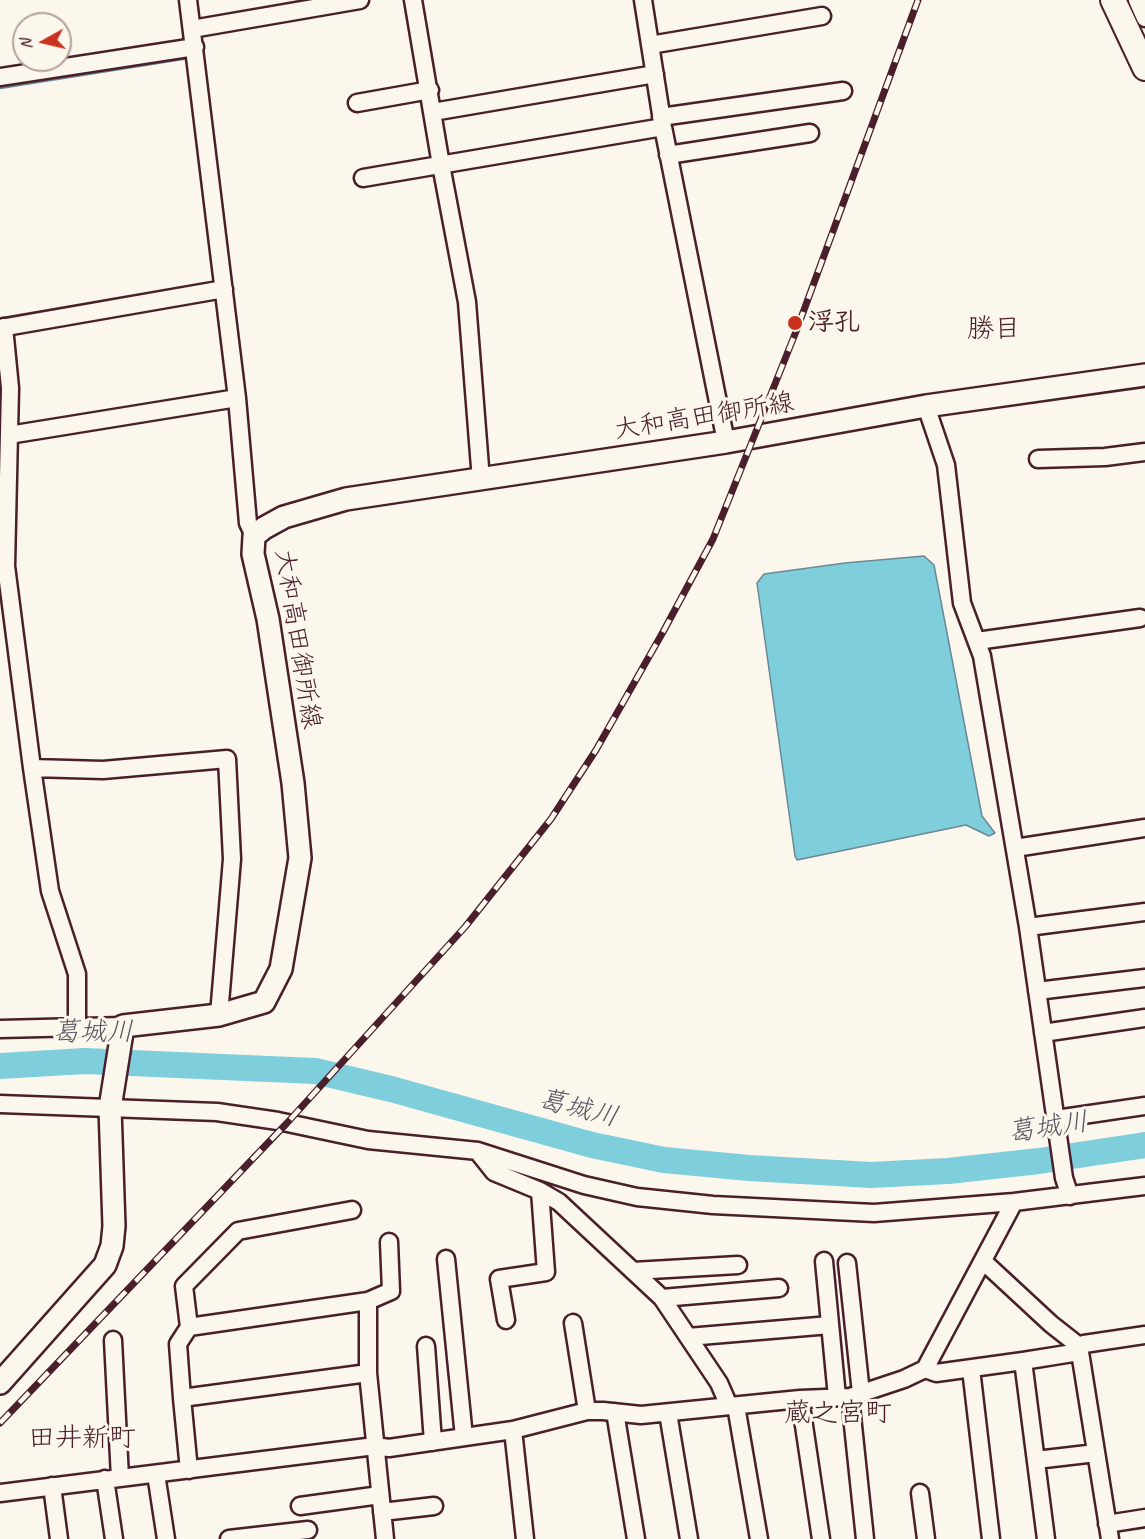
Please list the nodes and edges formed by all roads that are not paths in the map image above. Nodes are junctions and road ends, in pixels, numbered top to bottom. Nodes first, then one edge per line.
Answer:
1 (188, 0) edge
2 (360, 0) edge
3 (413, 0) edge
4 (643, 0) edge
5 (1113, 0) edge
6 (1137, 0) edge
7 (822, 16) dead end
8 (1145, 18) edge
9 (192, 29) junction
10 (650, 45) junction
11 (195, 47) junction
12 (1145, 68) edge
13 (654, 75) junction
14 (0, 78) edge
15 (430, 90) junction
16 (843, 91) dead end
17 (357, 103) dead end
18 (433, 112) junction
19 (662, 122) junction
20 (810, 133) dead end
21 (668, 155) junction
22 (441, 165) junction
23 (363, 178) dead end
24 (224, 290) junction
25 (2, 328) edge
26 (1145, 375) edge
27 (237, 398) junction
28 (926, 406) junction
29 (9, 435) junction
30 (726, 442) junction
31 (1145, 452) edge
32 (1038, 459) dead end
33 (481, 480) junction
34 (254, 536) junction
35 (1140, 618) dead end
36 (977, 641) junction
37 (32, 768) junction
38 (1145, 828) edge
39 (1014, 848) junction
40 (1145, 912) edge
41 (1028, 927) junction
42 (1145, 978) edge
43 (1036, 991) junction
44 (219, 1015) junction
45 (1145, 1018) edge
46 (77, 1026) junction
47 (0, 1029) edge
48 (122, 1033) junction
49 (1043, 1033) junction
50 (111, 1101) junction
51 (1145, 1106) edge
52 (4, 1107) edge
53 (1057, 1123) junction
54 (478, 1151) junction
55 (1145, 1186) edge
56 (540, 1191) junction
57 (1070, 1196) junction
58 (1014, 1202) junction
59 (352, 1210) dead end
60 (389, 1242) dead end
61 (446, 1259) dead end
62 (824, 1261) dead end
63 (983, 1261) junction
64 (847, 1263) dead end
65 (738, 1265) dead end
66 (630, 1268) junction
67 (780, 1288) dead end
68 (662, 1298) junction
69 (368, 1301) junction
70 (506, 1320) dead end
71 (573, 1323) dead end
72 (830, 1325) junction
73 (189, 1327) junction
74 (1145, 1335) edge
75 (688, 1337) junction
76 (113, 1340) dead end
77 (426, 1346) dead end
78 (1079, 1346) junction
79 (1023, 1361) junction
80 (925, 1369) junction
81 (971, 1369) junction
82 (368, 1373) junction
83 (0, 1383) edge
84 (849, 1396) junction
85 (182, 1398) junction
86 (800, 1399) junction
87 (732, 1406) junction
88 (586, 1411) junction
89 (615, 1412) junction
90 (668, 1413) junction
91 (513, 1430) junction
92 (464, 1437) junction
93 (433, 1442) junction
94 (375, 1446) junction
95 (1096, 1453) junction
96 (1036, 1460) junction
97 (189, 1470) junction
98 (156, 1474) junction
99 (113, 1479) junction
100 (52, 1486) junction
101 (0, 1493) edge
102 (920, 1493) dead end
103 (380, 1495) junction
104 (300, 1506) dead end
105 (434, 1506) dead end
106 (382, 1512) junction
107 (1145, 1518) edge
108 (308, 1530) dead end
109 (1108, 1531) edge
110 (59, 1539) edge
111 (114, 1539) edge
112 (166, 1539) edge
113 (229, 1539) edge
114 (385, 1539) edge
115 (525, 1539) edge
116 (636, 1539) edge
117 (689, 1539) edge
118 (759, 1539) edge
119 (821, 1539) edge
120 (865, 1539) edge
121 (926, 1539) edge
122 (991, 1539) edge
123 (1046, 1539) edge

1 - 9 street
2 - 9 street
3 - 15 street
4 - 10 street
5 - 12 highway
6 - 8 street
7 - 10 street
9 - 11 street
10 - 13 street
11 - 14 street
11 - 24 street
13 - 18 street
13 - 19 street
15 - 17 street
15 - 18 street
16 - 19 street
18 - 22 street
19 - 21 street
19 - 22 street
20 - 21 street
21 - 30 street
22 - 23 street
22 - 33 street
24 - 25 street
24 - 27 street
25 - 29 street
26 - 28 main road, 大和高田御所線
27 - 29 street
27 - 34 street
28 - 30 main road, 大和高田御所線
28 - 36 street
29 - 37 street
30 - 33 main road, 大和高田御所線
31 - 32 street
33 - 34 main road, 大和高田御所線
34 - 44 main road, 大和高田御所線
35 - 36 street
36 - 39 street
37 - 44 street
37 - 46 street
38 - 39 street
39 - 41 street
40 - 41 street
41 - 43 street
42 - 43 street
43 - 49 street
44 - 48 main road, 大和高田御所線
45 - 49 street
46 - 47 street
46 - 48 street
48 - 50 main road
49 - 53 street
50 - 52 street
50 - 54 street
50 - 83 main road
51 - 53 street
53 - 57 street
54 - 56 street
54 - 58 street
55 - 57 street
56 - 66 street
56 - 70 street
57 - 58 street
58 - 63 street
59 - 73 street
60 - 69 street
61 - 92 street
62 - 72 street
63 - 78 street
63 - 80 street
64 - 84 street
65 - 66 street
66 - 68 street
67 - 68 street
68 - 75 street
69 - 73 street
69 - 82 street
71 - 88 street
72 - 75 street
72 - 84 street
73 - 85 street
74 - 78 street
75 - 87 street
76 - 99 street
77 - 93 street
78 - 79 street
78 - 95 street
79 - 81 street
79 - 96 street
80 - 81 street
80 - 84 street
81 - 122 street
82 - 85 street
82 - 94 street
84 - 86 street
84 - 120 street
85 - 97 street
86 - 87 street
86 - 119 street
87 - 90 street
87 - 118 street
88 - 89 street
88 - 91 street
89 - 90 street
89 - 116 street
90 - 117 street
91 - 92 street
91 - 115 street
92 - 93 street
93 - 94 street
94 - 97 street
94 - 103 street
95 - 96 street
95 - 109 street
96 - 123 street
97 - 98 street
98 - 99 street
98 - 112 street
99 - 100 street
99 - 111 street
100 - 101 street
100 - 110 street
102 - 121 street
103 - 104 street
103 - 106 street
105 - 106 street
106 - 114 street
107 - 109 street
108 - 113 street

